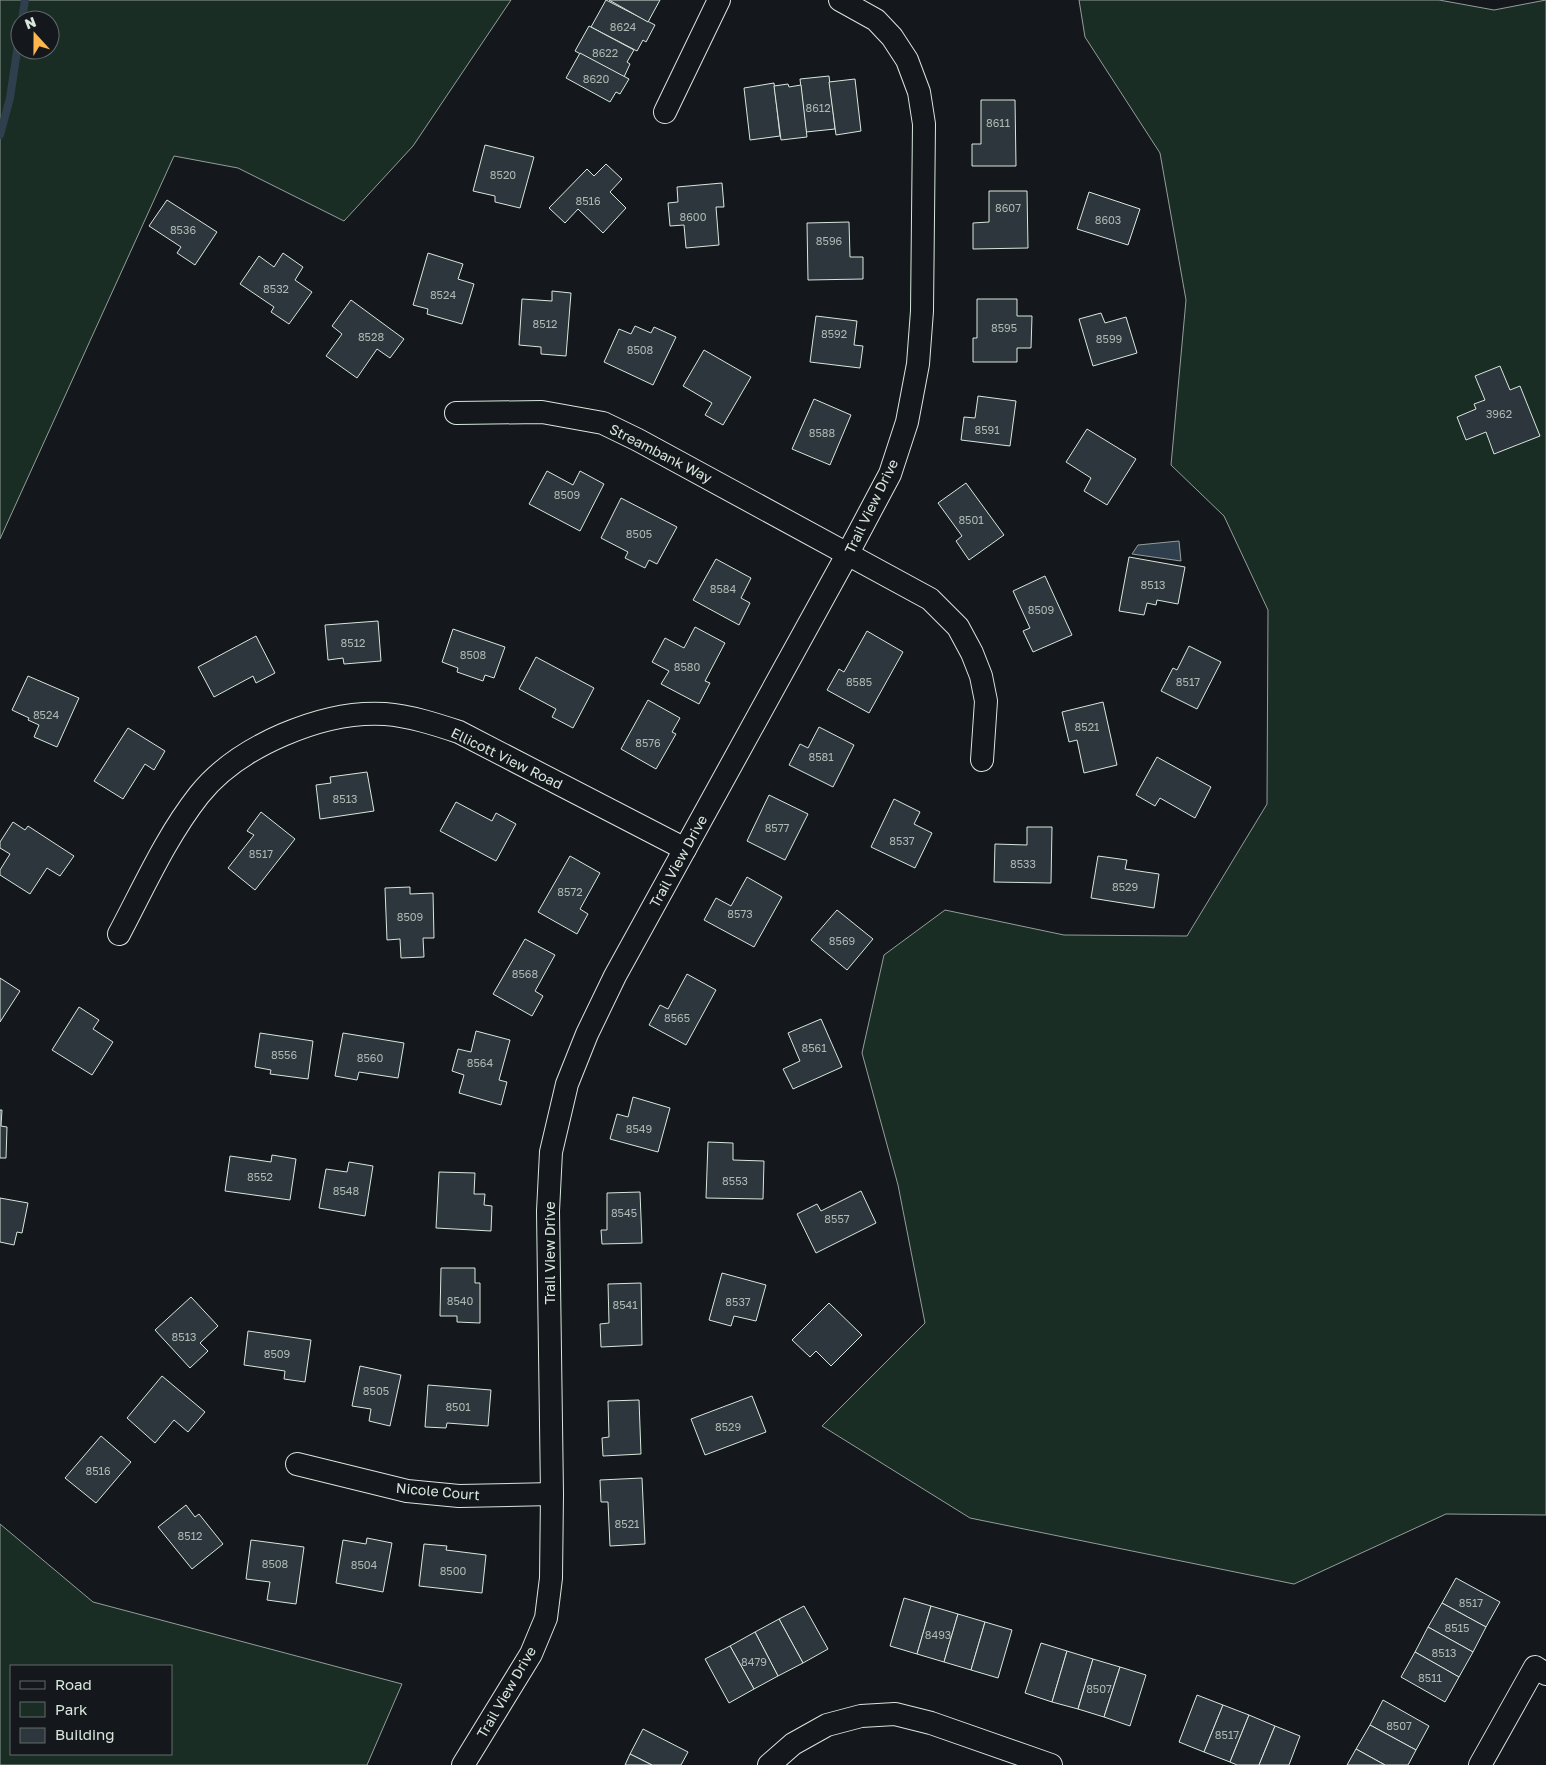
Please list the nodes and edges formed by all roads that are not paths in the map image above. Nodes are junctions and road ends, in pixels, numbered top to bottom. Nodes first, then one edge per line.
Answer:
1 (719, 0) edge
2 (840, 0) edge
3 (665, 112) dead end
4 (456, 413) dead end
5 (848, 553) junction
6 (982, 760) dead end
7 (685, 849) junction
8 (119, 934) dead end
9 (297, 1464) dead end
10 (552, 1494) junction
11 (1546, 1674) edge
12 (463, 1765) edge
13 (769, 1765) edge
14 (1051, 1765) edge
15 (1480, 1765) edge

1 - 3 street
2 - 5 street, Trail View Drive
4 - 5 street, Streambank Way
5 - 6 street, Streambank Way
5 - 7 street, Trail View Drive
7 - 8 street, Ellicott View Road
7 - 10 street, Trail View Drive
9 - 10 street, Nicole Court
10 - 12 street, Trail View Drive
11 - 15 street
13 - 14 street

